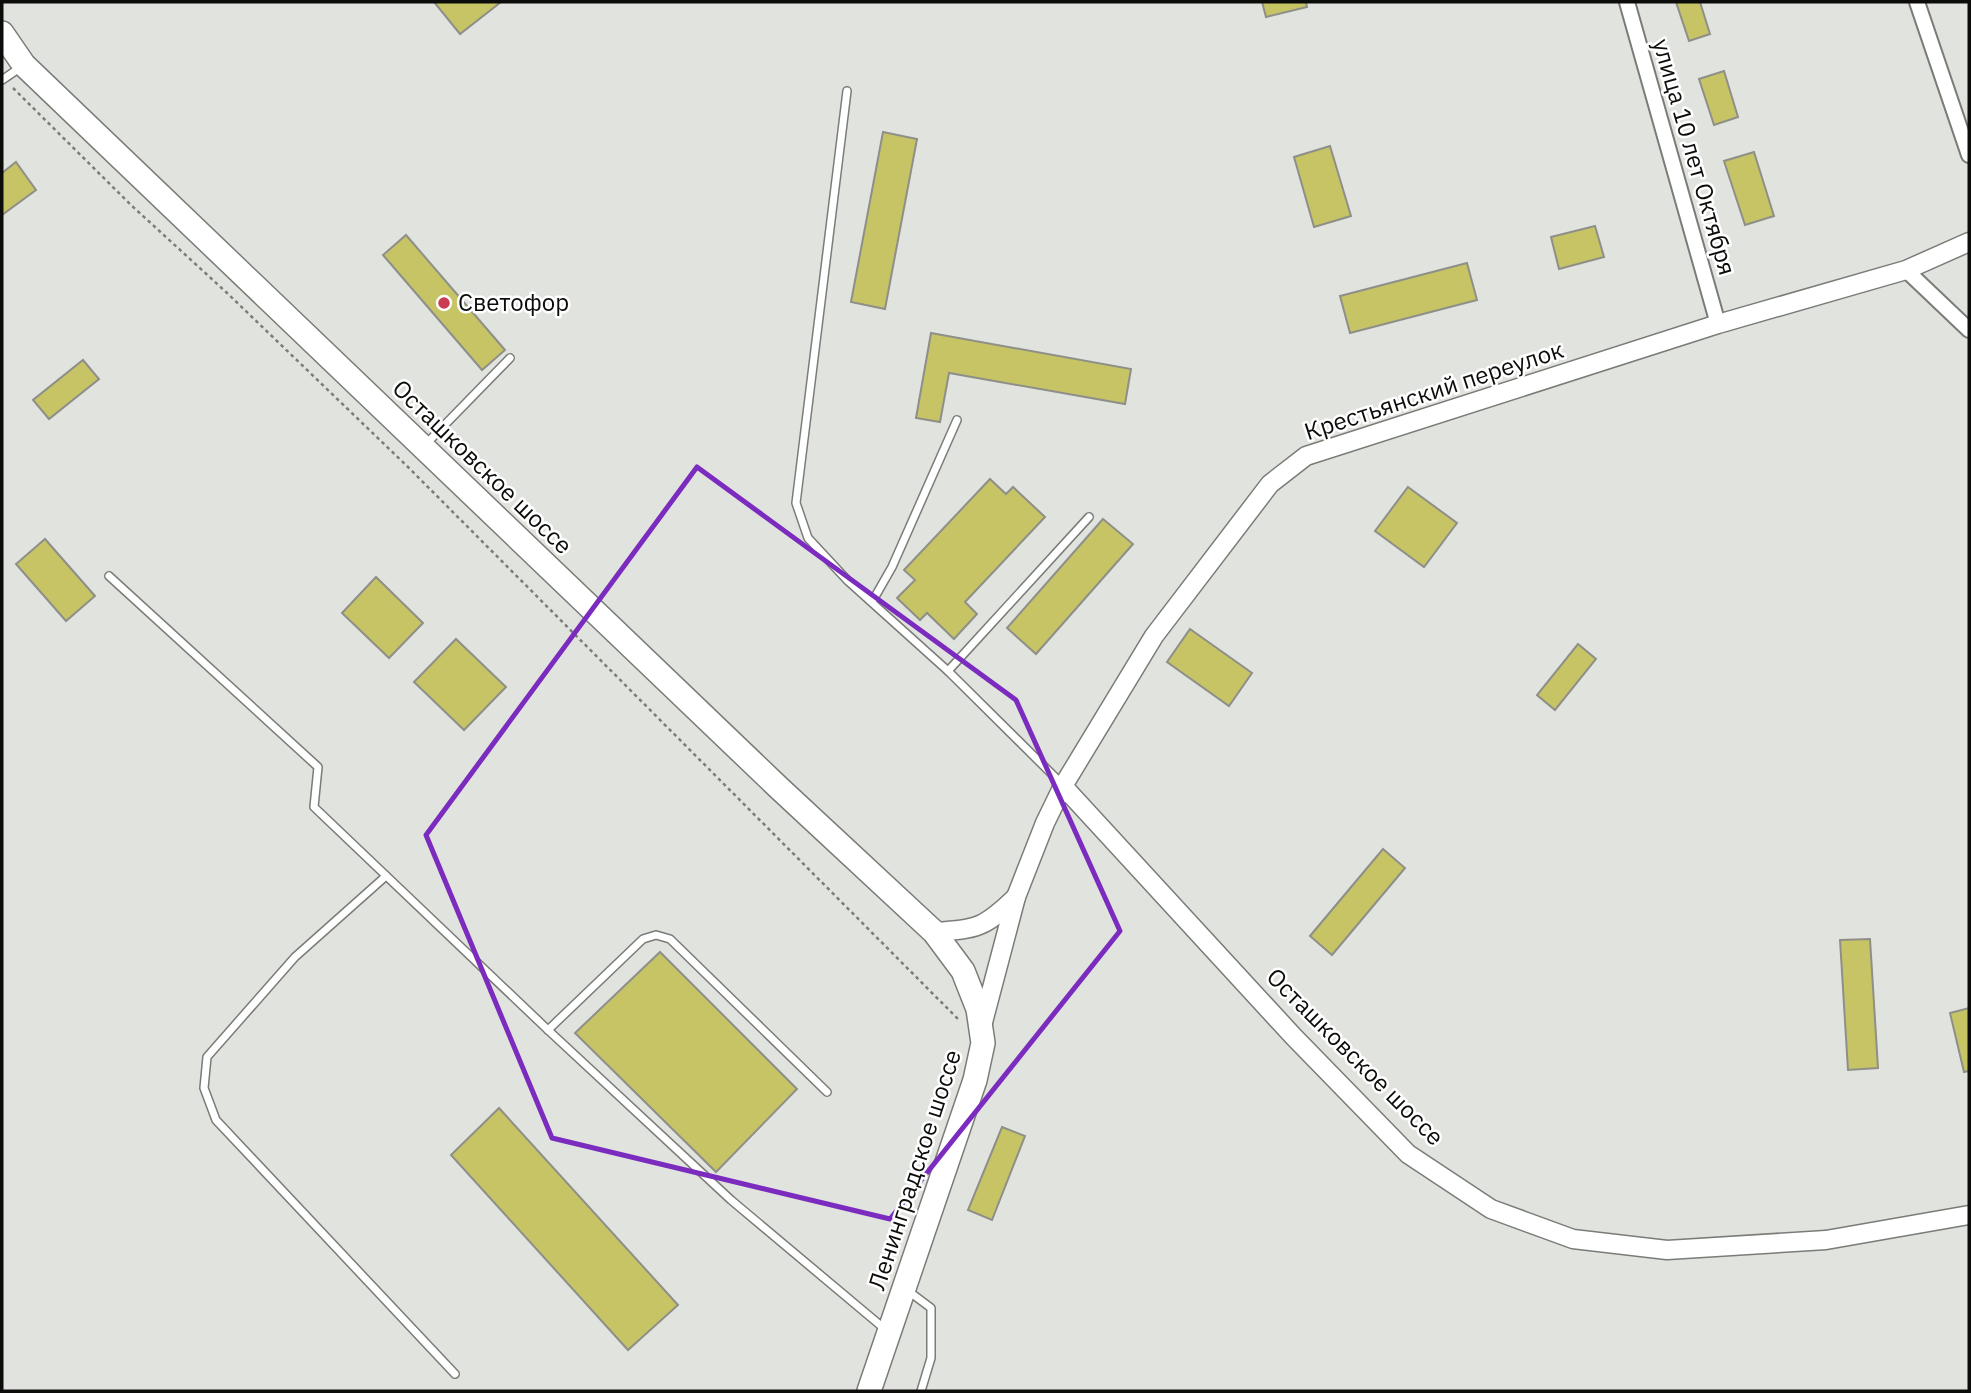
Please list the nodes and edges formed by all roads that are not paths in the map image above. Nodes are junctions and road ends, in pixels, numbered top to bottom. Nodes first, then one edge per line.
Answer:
1 (1627, 2) edge
2 (1917, 2) edge
3 (2, 33) edge
4 (24, 65) junction
5 (3, 80) edge
6 (847, 91) dead end
7 (1969, 155) edge
8 (1969, 242) edge
9 (1906, 270) junction
10 (1718, 324) junction
11 (1969, 330) edge
12 (510, 358) dead end
13 (957, 420) dead end
14 (423, 447) junction
15 (1089, 517) dead end
16 (108, 576) dead end
17 (872, 602) junction
18 (948, 671) junction
19 (1063, 786) junction
20 (386, 876) junction
21 (1016, 897) junction
22 (934, 932) junction
23 (548, 1030) junction
24 (983, 1035) junction
25 (827, 1092) dead end
26 (1969, 1215) edge
27 (904, 1287) junction
28 (889, 1332) junction
29 (454, 1374) dead end
30 (869, 1391) edge
31 (921, 1391) edge

1 - 10 street, улица 10 лет Октября
2 - 7 street
3 - 4 main road, Осташковское шоссе
4 - 5 lane
4 - 14 main road, Осташковское шоссе
6 - 17 lane
8 - 9 street, Крестьянский переулок
9 - 10 street, Крестьянский переулок
9 - 11 street
10 - 19 street, Крестьянский переулок
12 - 14 lane
13 - 17 lane
14 - 22 main road, Осташковское шоссе
15 - 18 lane
16 - 20 lane
17 - 18 lane
18 - 19 lane
19 - 21 street, Крестьянский переулок
19 - 26 street, Осташковское шоссе
20 - 23 lane
20 - 29 lane
21 - 22 street
21 - 24 street, Крестьянский переулок
22 - 24 main road, Ленинградское шоссе
23 - 25 lane
23 - 28 lane
24 - 27 main road, Ленинградское шоссе
27 - 28 main road, Ленинградское шоссе
27 - 31 lane
28 - 30 main road, Ленинградское шоссе

